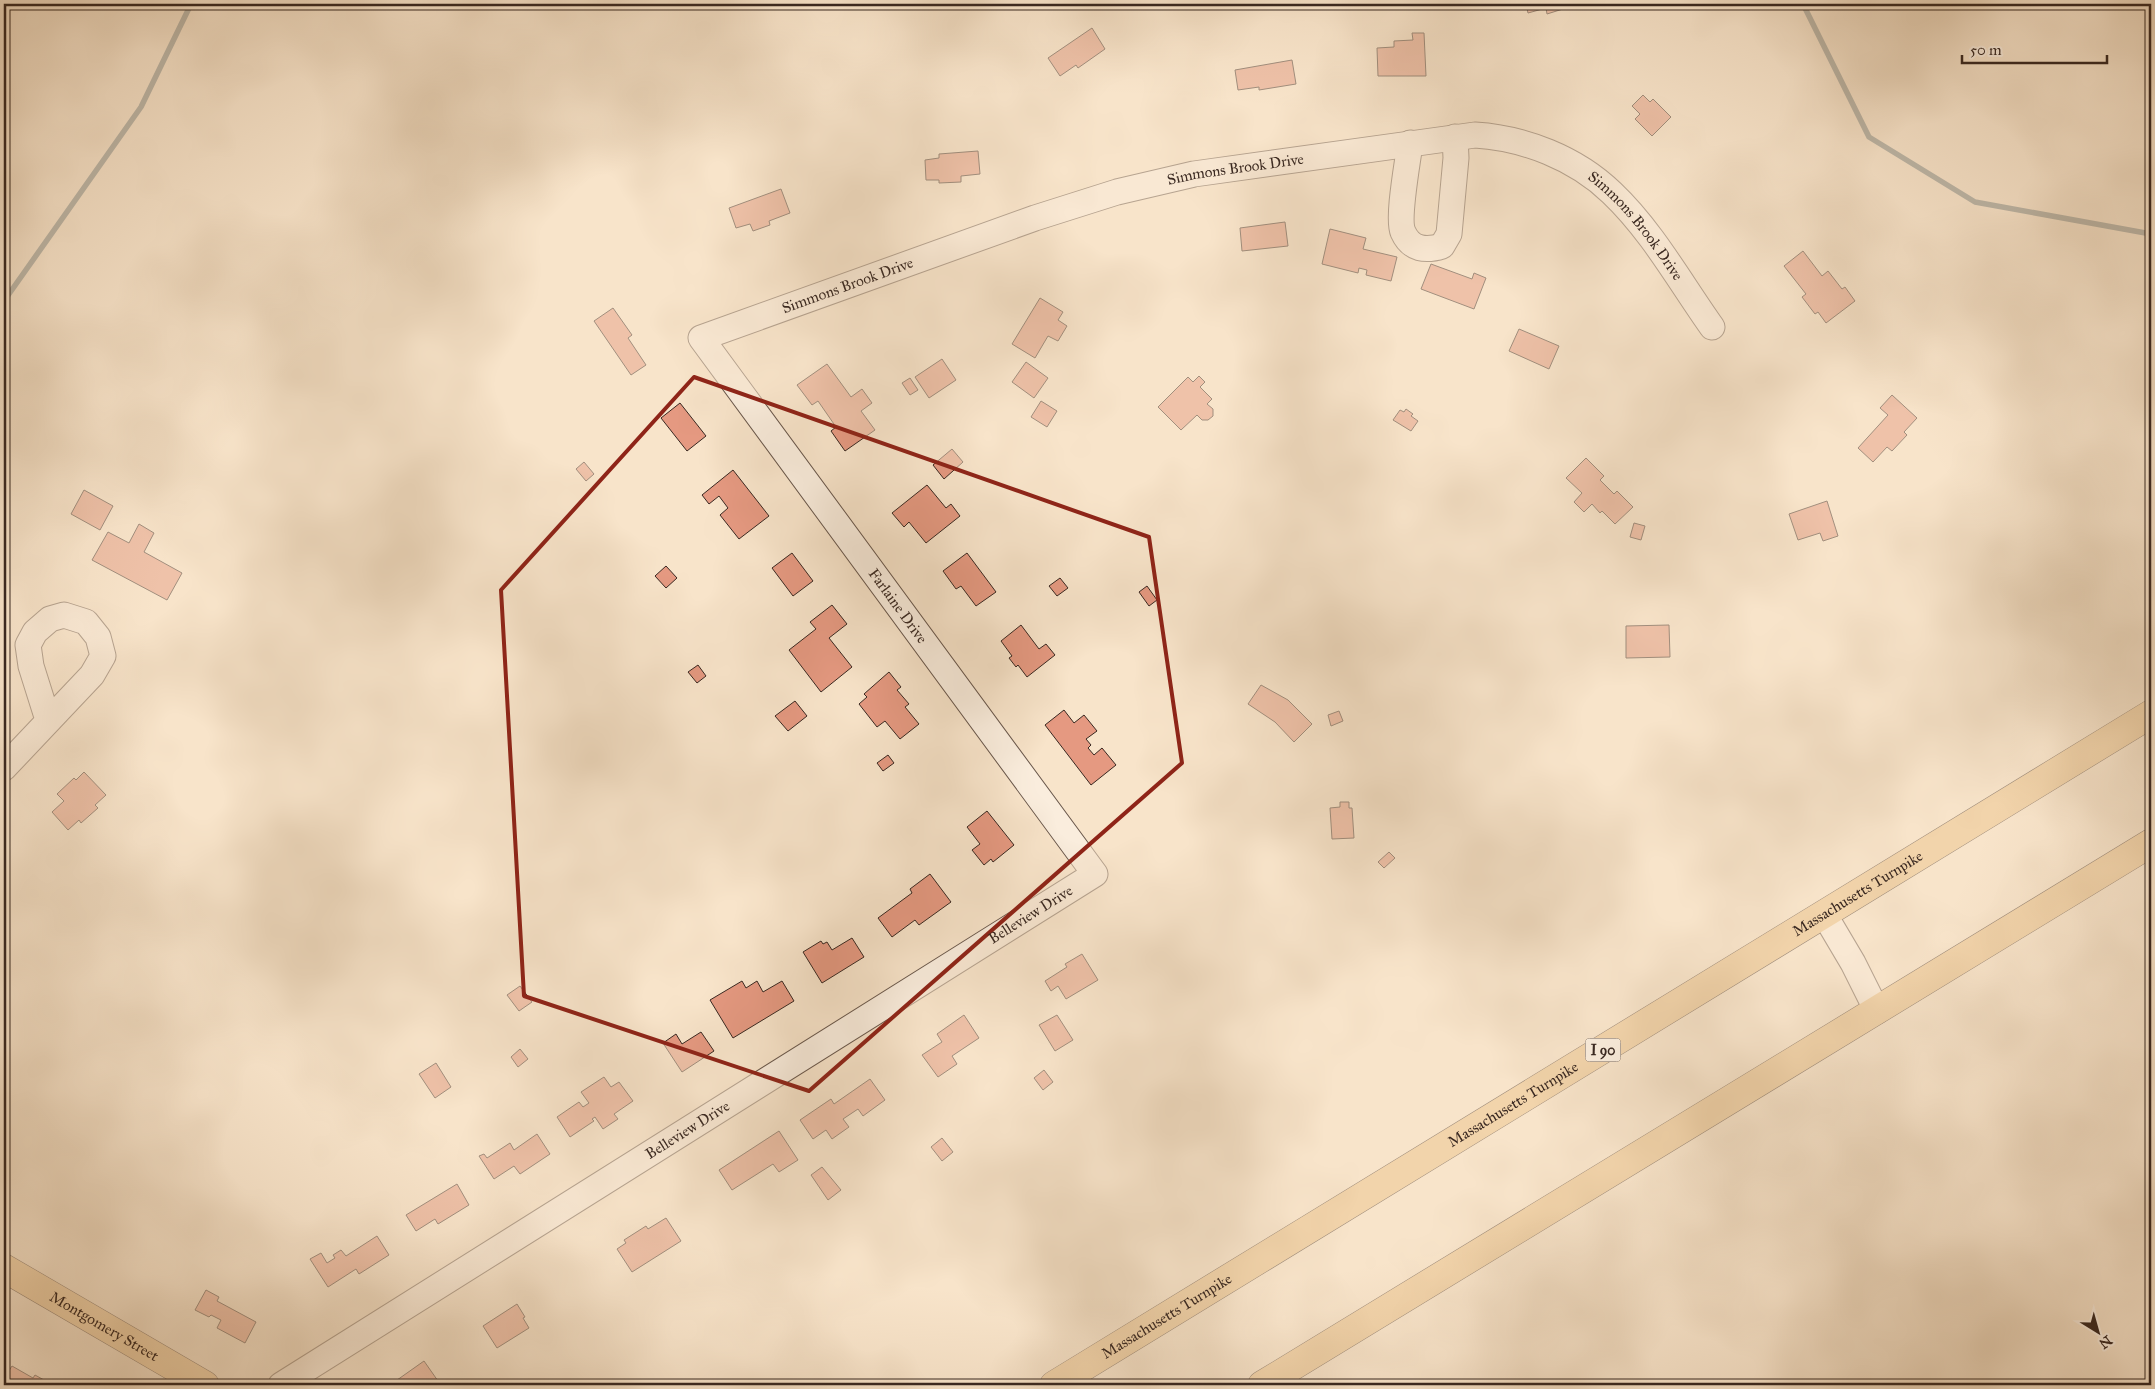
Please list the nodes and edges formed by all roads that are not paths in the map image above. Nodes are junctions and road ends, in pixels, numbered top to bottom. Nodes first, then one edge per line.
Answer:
1 (1455, 137) junction
2 (1410, 143) junction
3 (1712, 327) dead end
4 (701, 338) joint
5 (2151, 714) edge
6 (48, 720) dead end
7 (4, 768) edge
8 (2151, 842) edge
9 (1095, 874) joint
10 (1824, 914) junction
11 (1877, 1011) junction
12 (4, 1268) edge
13 (205, 1385) edge
14 (281, 1385) edge
15 (1054, 1385) edge
16 (1262, 1385) edge

1 - 2 street, Simmons Brook Drive
1 - 2 street
1 - 3 street, Simmons Brook Drive
2 - 4 street, Simmons Brook Drive
4 - 9 street, Farlaine Drive
5 - 10 main road, Massachusetts Turnpike / I 90
6 - 7 street
8 - 11 main road
9 - 14 street, Belleview Drive
10 - 11 street
10 - 15 main road, Massachusetts Turnpike / I 90
11 - 16 main road
12 - 13 main road, Montgomery Street

